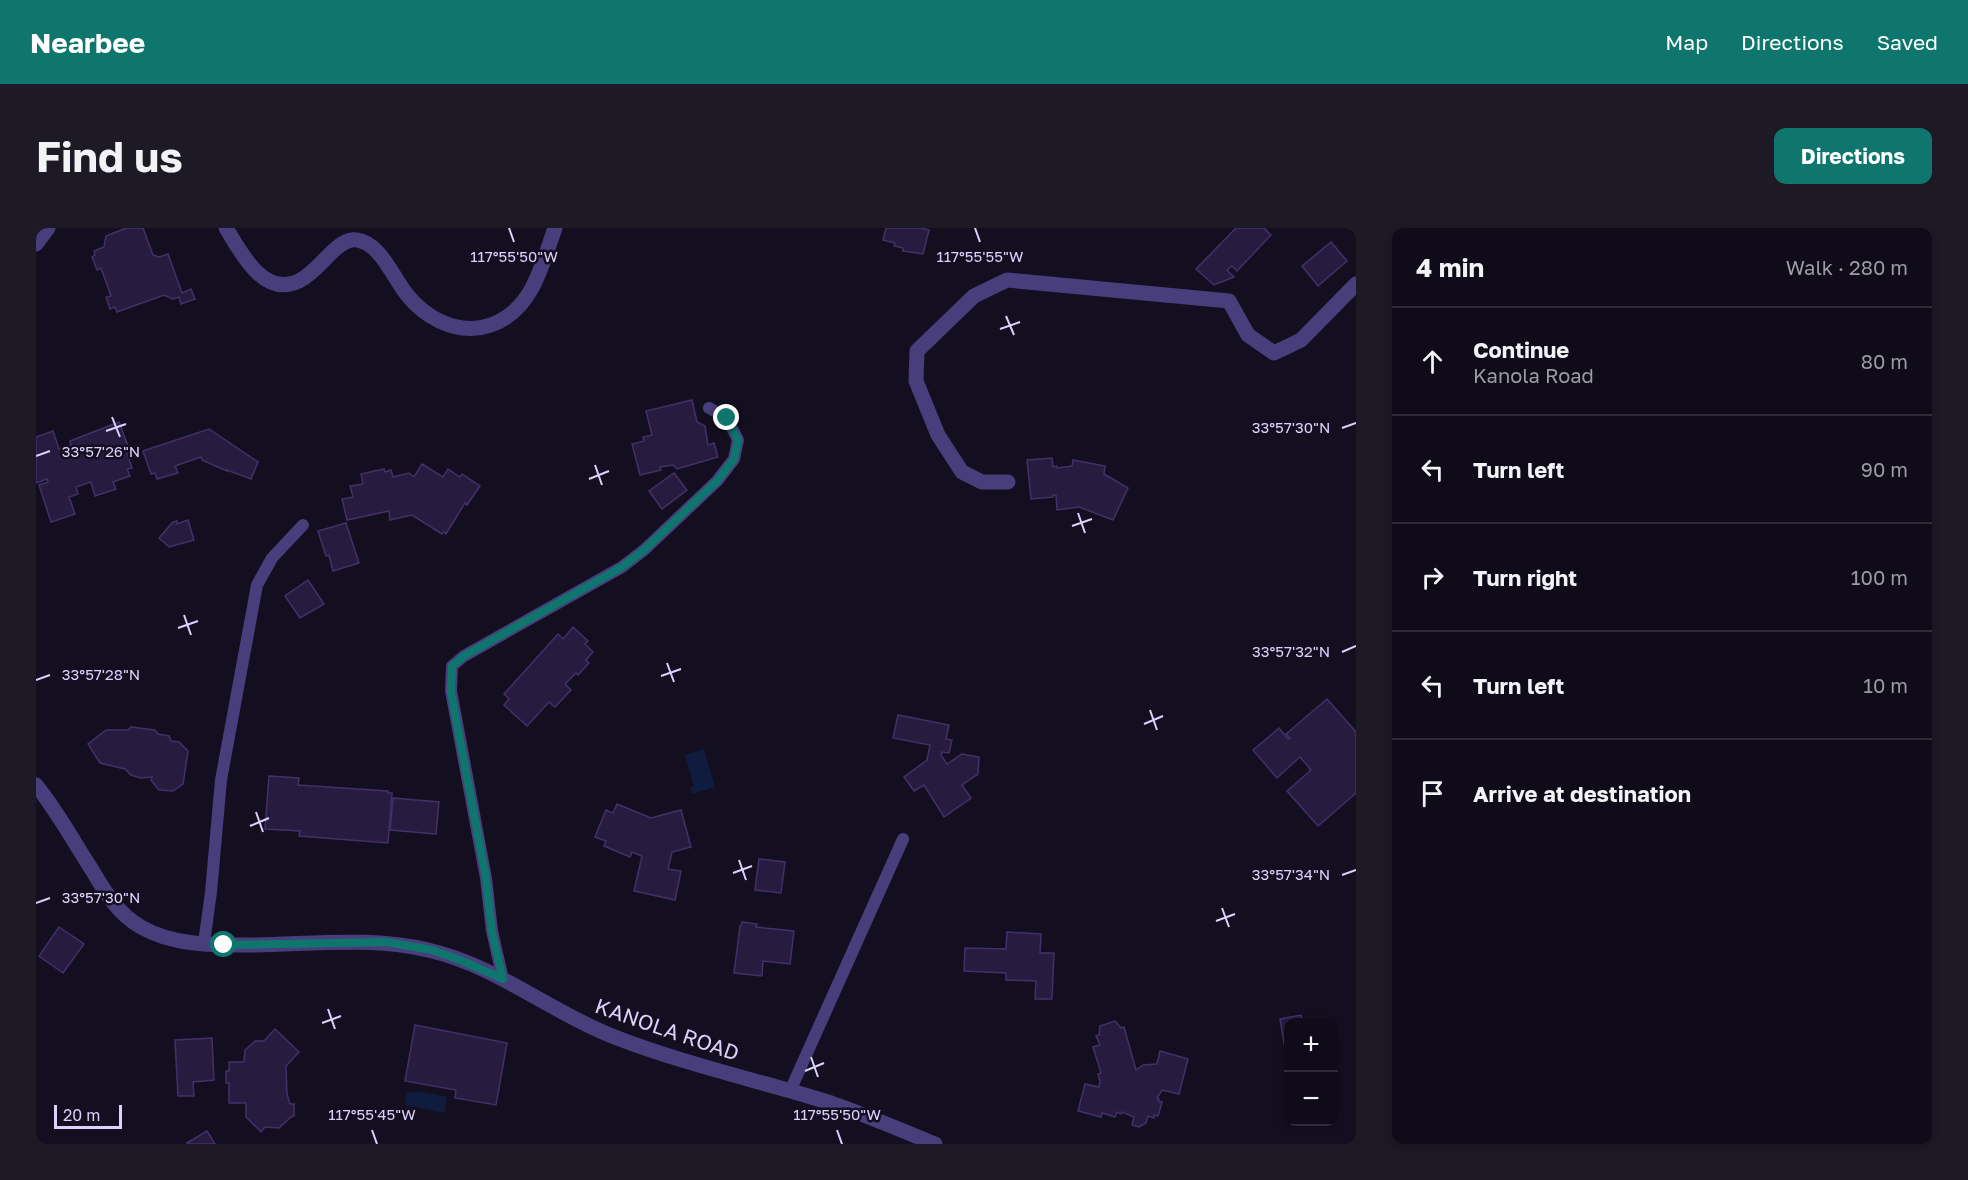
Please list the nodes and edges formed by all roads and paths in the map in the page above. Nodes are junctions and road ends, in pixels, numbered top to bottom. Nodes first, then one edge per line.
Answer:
1 (48, 228) edge
2 (226, 228) edge
3 (555, 228) edge
4 (36, 244) edge
5 (1356, 284) edge
6 (709, 408) dead end
7 (1008, 482) dead end
8 (303, 525) dead end
9 (36, 785) edge
10 (903, 839) dead end
11 (204, 944) junction
12 (503, 979) junction
13 (790, 1091) junction
14 (935, 1144) edge

1 - 4 street
2 - 3 street
5 - 7 street
6 - 12 lane
8 - 11 lane
9 - 11 street, KANOLA ROAD
10 - 13 lane
11 - 12 street, KANOLA ROAD
12 - 13 street, KANOLA ROAD
13 - 14 street, KANOLA ROAD

